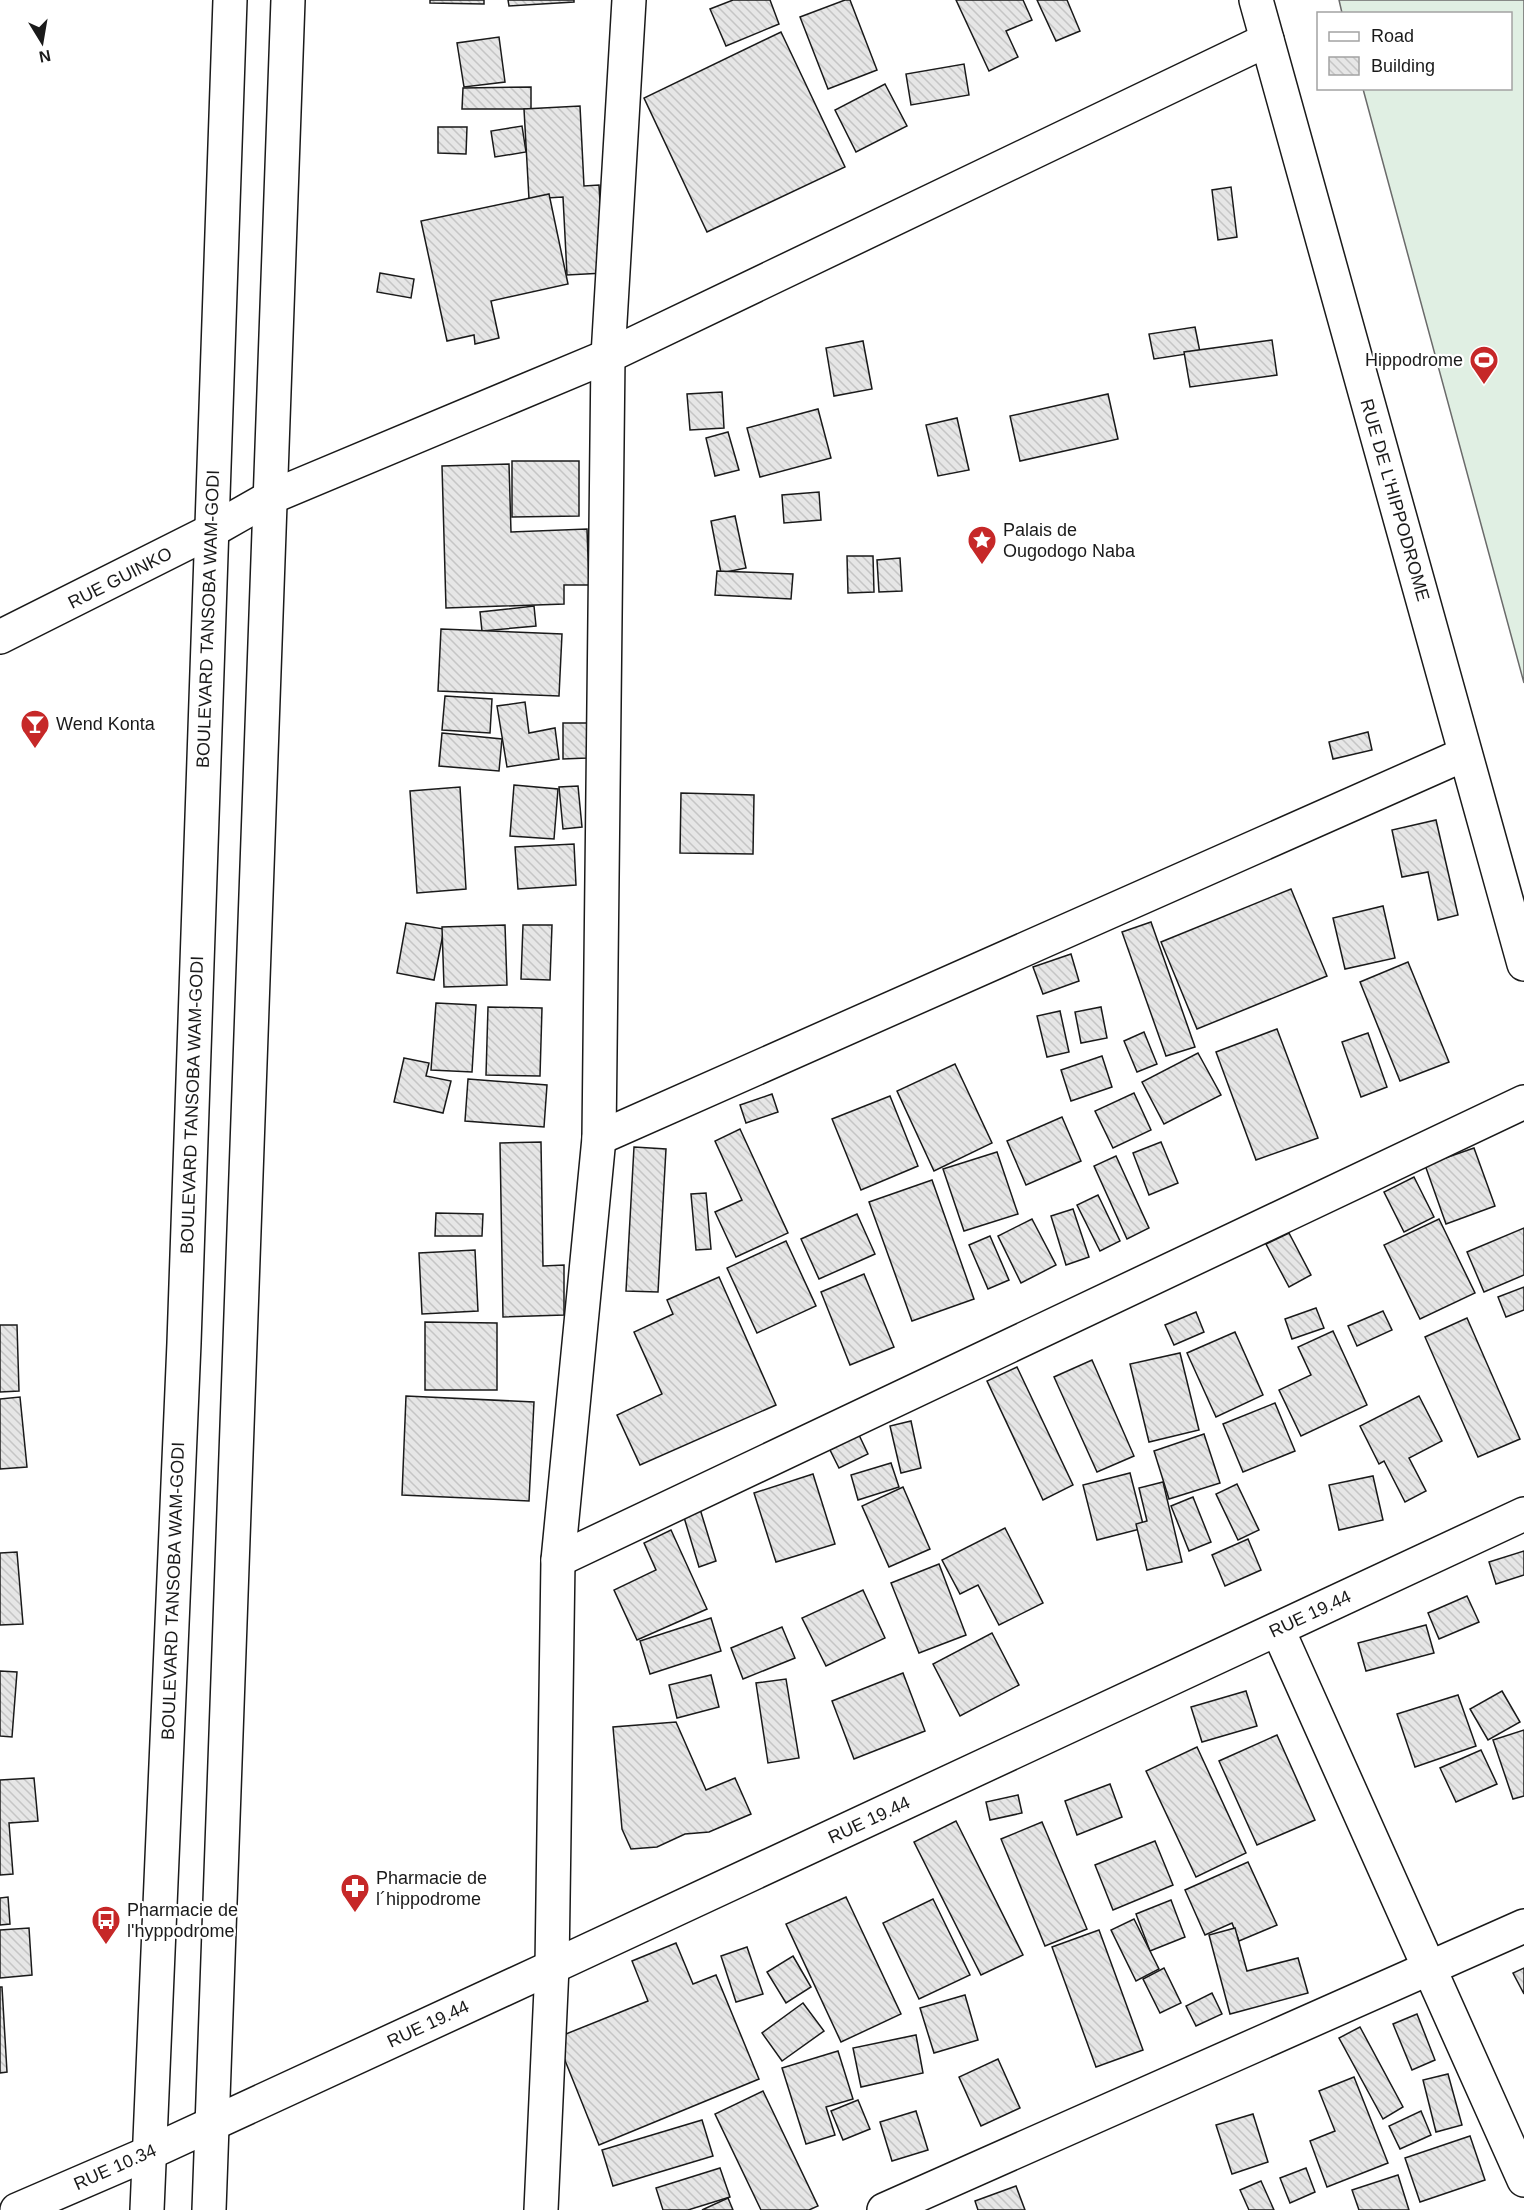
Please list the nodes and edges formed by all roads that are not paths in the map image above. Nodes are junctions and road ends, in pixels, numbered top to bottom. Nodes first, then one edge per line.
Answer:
1 (230, 0) edge
2 (288, 0) edge
3 (629, 0) edge
4 (1256, 0) edge
5 (1267, 40) junction
6 (608, 356) junction
7 (270, 498) junction
8 (211, 531) junction
9 (0, 637) edge
10 (1466, 754) junction
11 (1524, 964) edge
12 (1524, 1102) edge
13 (599, 1138) junction
14 (1524, 1514) edge
15 (558, 1560) junction
16 (1278, 1629) junction
17 (1524, 1926) edge
18 (552, 1967) junction
19 (1429, 1968) junction
20 (213, 2123) junction
21 (149, 2153) junction
22 (1524, 2180) edge
23 (17, 2210) edge
24 (147, 2210) edge
25 (209, 2210) edge
26 (541, 2210) edge
27 (884, 2210) edge

1 - 8 street, BOULEVARD TANSOBA WAM-GODI
2 - 7 street
3 - 6 street
4 - 5 street, RUE DE L'HIPPODROME
5 - 6 street, RUE GUINKO
5 - 10 street, RUE DE L'HIPPODROME
6 - 7 street, RUE GUINKO
6 - 13 street
7 - 8 street, RUE GUINKO
7 - 20 street
8 - 9 street, RUE GUINKO
8 - 21 street, BOULEVARD TANSOBA WAM-GODI
10 - 11 street, RUE DE L'HIPPODROME
10 - 13 street
12 - 15 street
13 - 15 street
14 - 16 street, RUE 19.44
15 - 18 street
16 - 18 street, RUE 19.44
16 - 19 street
17 - 19 street
18 - 20 street, RUE 19.44
18 - 26 street
19 - 22 street
19 - 27 street
20 - 21 street, RUE 10.34
20 - 25 street
21 - 23 street, RUE 10.34
21 - 24 street, BOULEVARD TANSOBA WAM-GODI

